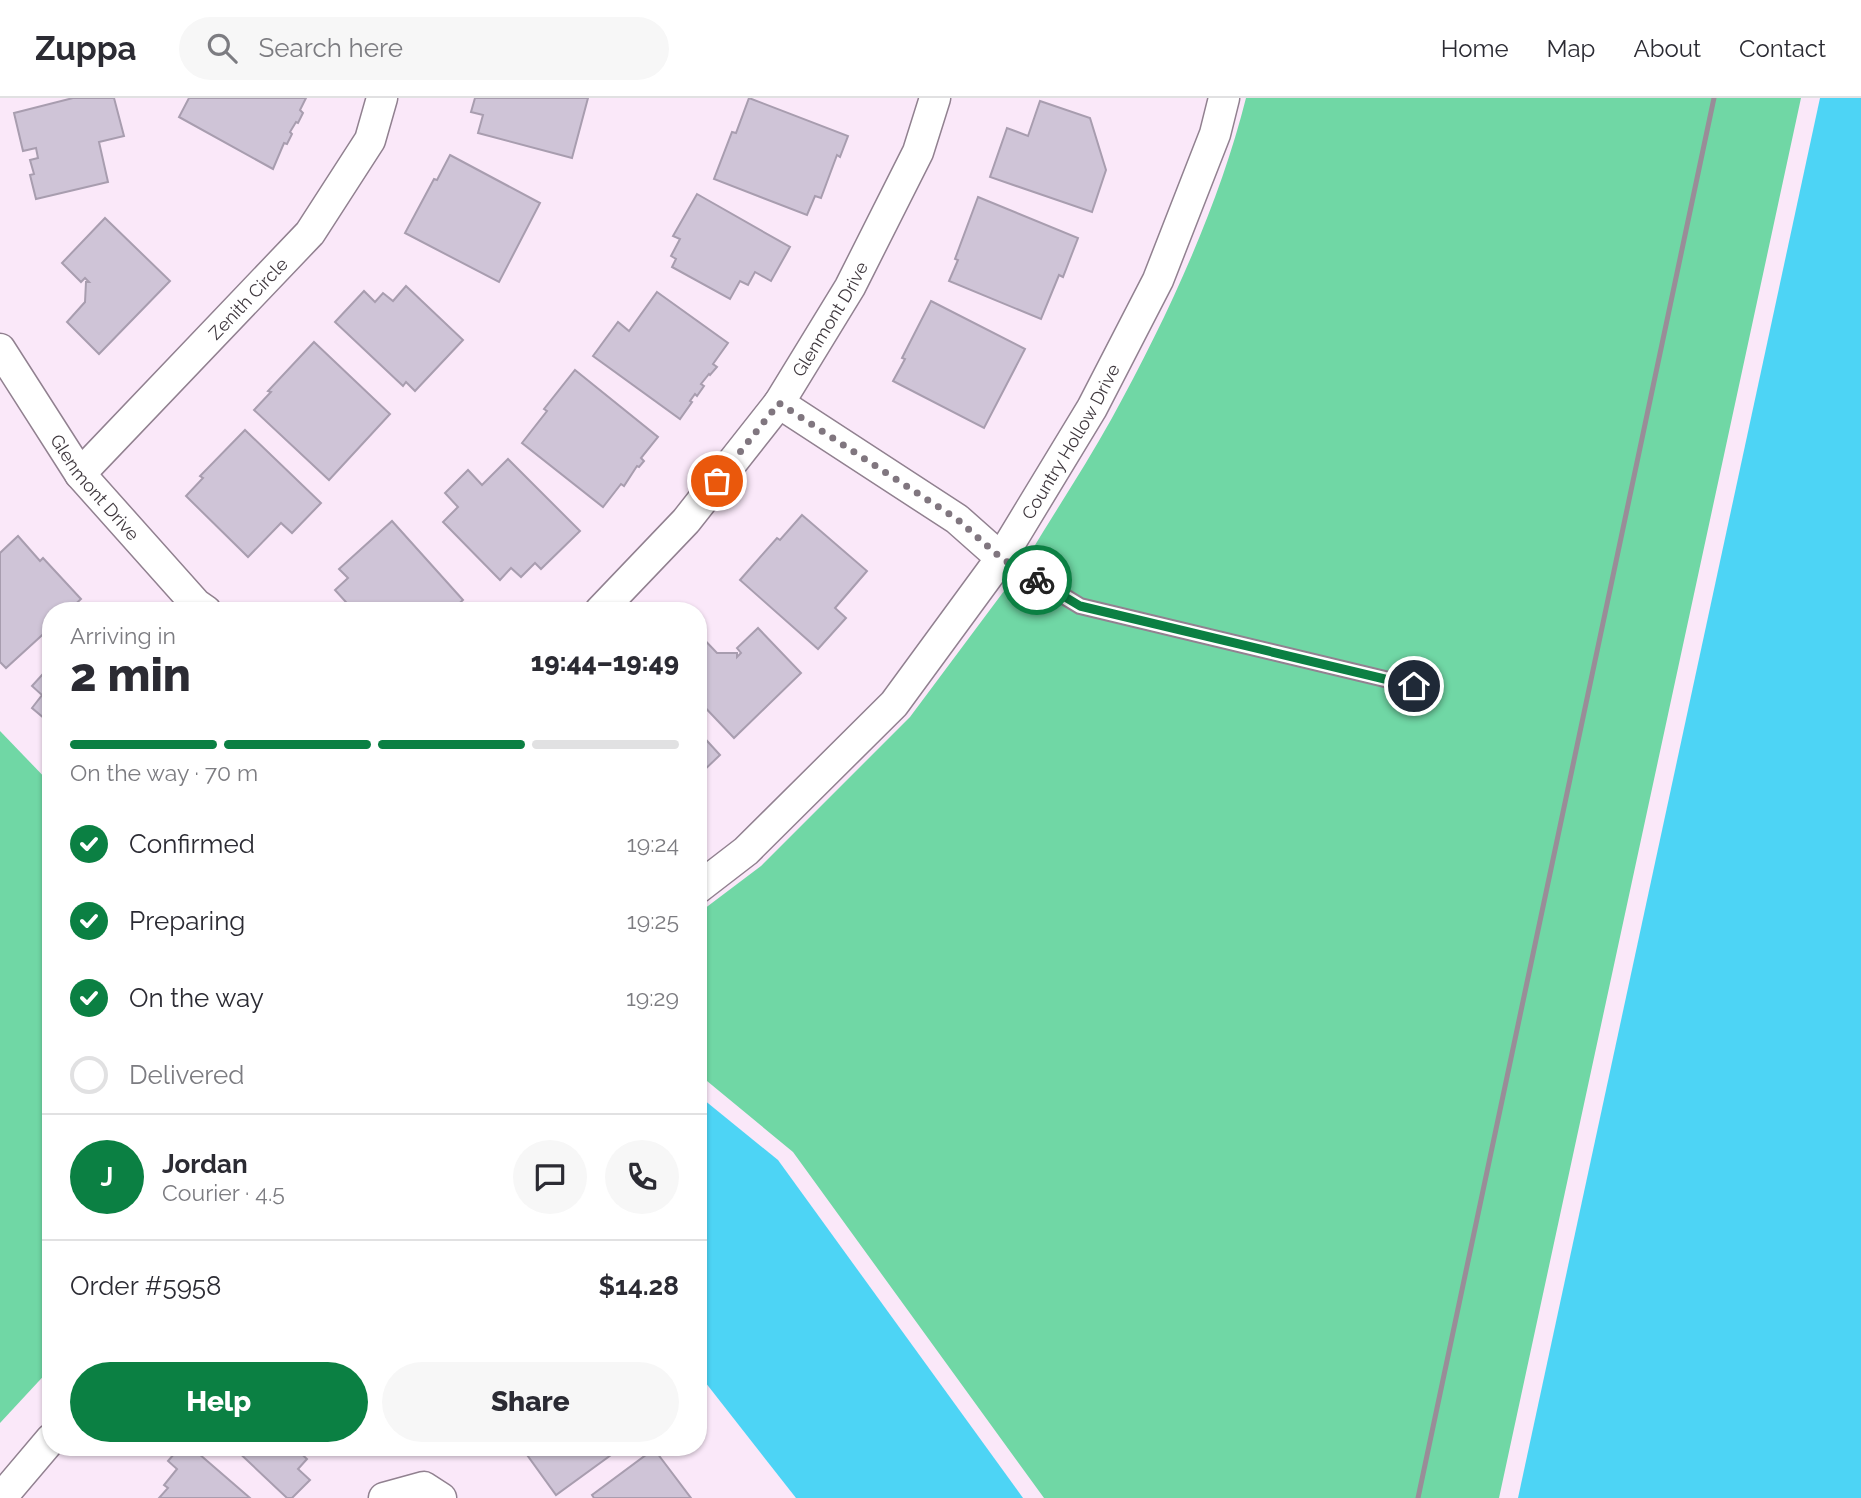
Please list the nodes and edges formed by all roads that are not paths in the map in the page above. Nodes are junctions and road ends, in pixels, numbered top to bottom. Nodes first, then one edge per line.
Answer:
1 (382, 98) edge
2 (935, 98) edge
3 (1224, 98) edge
4 (0, 349) edge
5 (779, 403) junction
6 (80, 474) junction
7 (1001, 558) junction
8 (194, 602) edge
9 (609, 602) edge
10 (1414, 686) dead end
11 (707, 881) edge
12 (42, 1450) edge
13 (1, 1498) edge
14 (384, 1498) edge
15 (441, 1498) edge

1 - 6 street, Zenith Circle
2 - 5 street, Glenmont Drive
3 - 7 street, Country Hollow Drive
4 - 6 street, Glenmont Drive
5 - 7 street
5 - 9 street, Glenmont Drive
6 - 8 street, Glenmont Drive
7 - 10 lane
7 - 11 street, Country Hollow Drive
12 - 13 street
14 - 15 street

